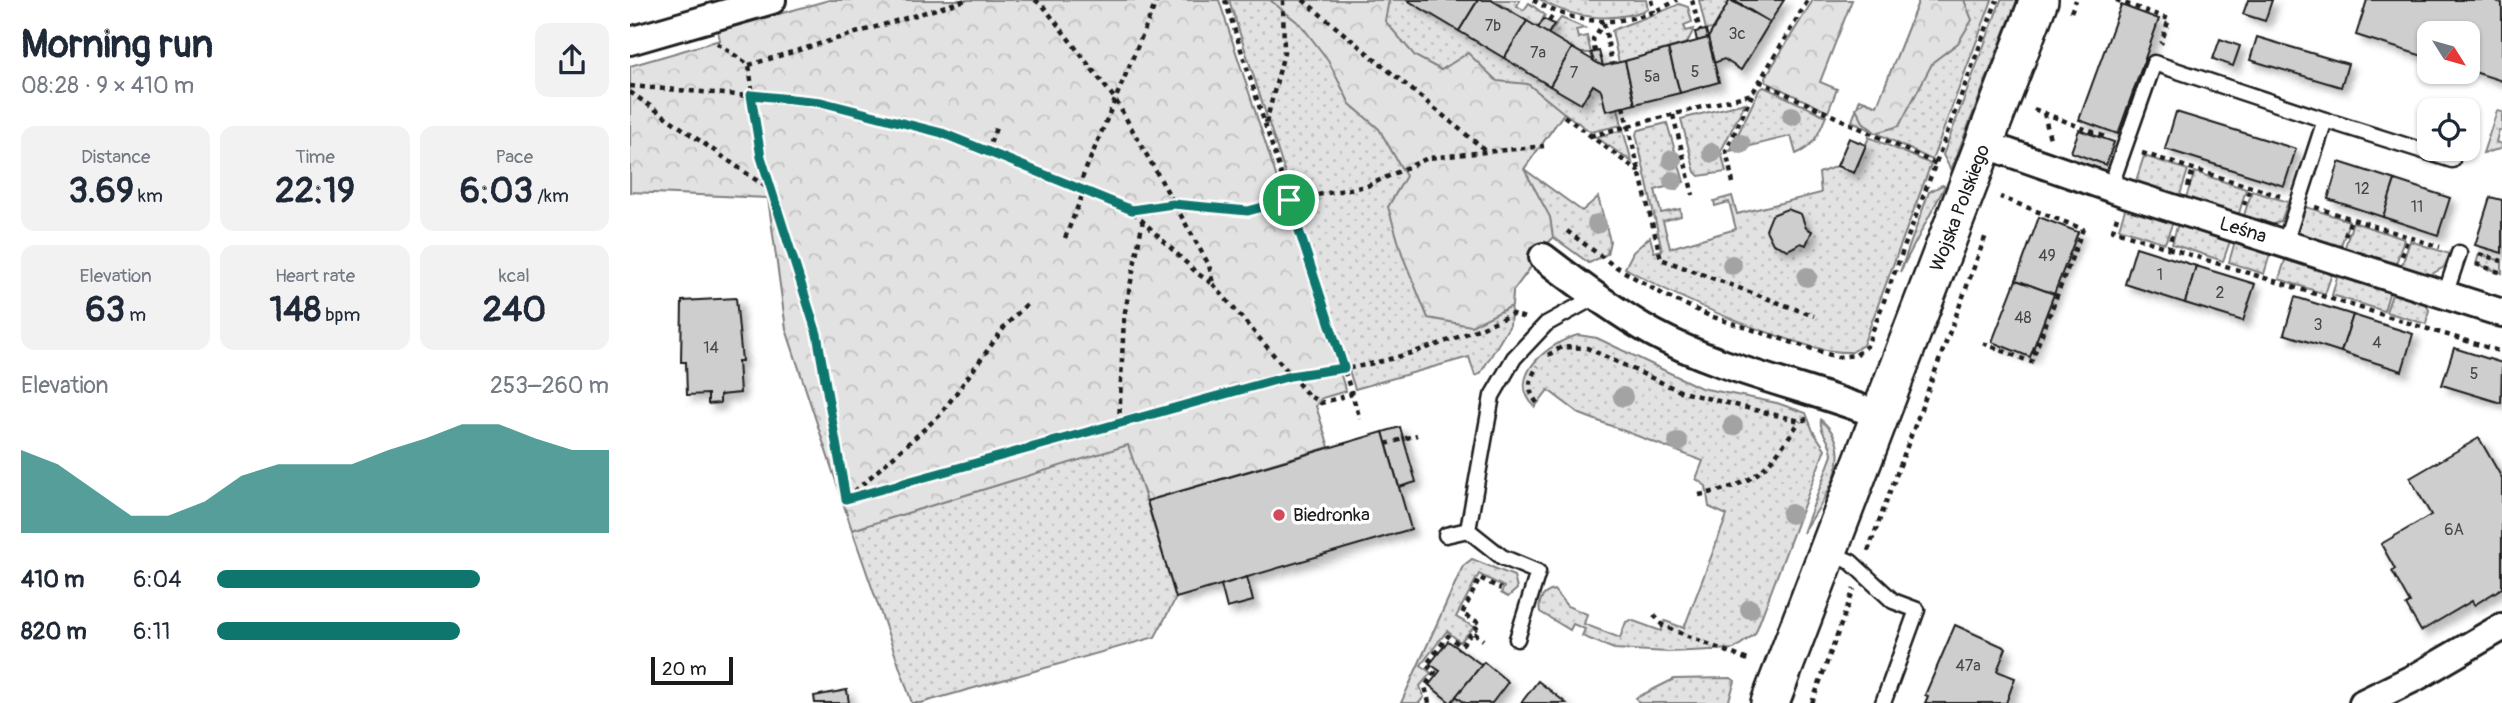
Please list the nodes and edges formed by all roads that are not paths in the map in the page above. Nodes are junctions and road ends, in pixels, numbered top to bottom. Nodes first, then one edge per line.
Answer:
1 (772, 0) edge
2 (2039, 0) edge
3 (630, 41) edge
4 (2325, 120) junction
5 (1984, 144) junction
6 (2417, 149) edge
7 (2110, 188) junction
8 (2285, 243) junction
9 (2459, 253) road end
10 (1543, 257) dead end
11 (2445, 295) junction
12 (1595, 297) junction
13 (2502, 313) edge
14 (1879, 415) junction
15 (1468, 530) junction
16 (1446, 535) dead end
17 (1828, 552) junction
18 (2502, 627) edge
19 (1517, 639) dead end
20 (2393, 696) edge
21 (1770, 703) edge
22 (1883, 703) edge
23 (2363, 703) edge

1 - 3 street
2 - 5 main road, Wojska Polskiego
4 - 6 lane
4 - 7 lane
4 - 8 lane
5 - 7 street, Leśna
5 - 14 main road, Wojska Polskiego
7 - 8 street, Leśna
8 - 11 street, Leśna
9 - 11 lane
10 - 12 street
11 - 13 street, Leśna
12 - 14 street
12 - 15 lane
14 - 17 main road, Wojska Polskiego
15 - 16 lane
15 - 19 lane
17 - 21 main road, Wojska Polskiego
17 - 22 lane
18 - 20 street
20 - 23 street

